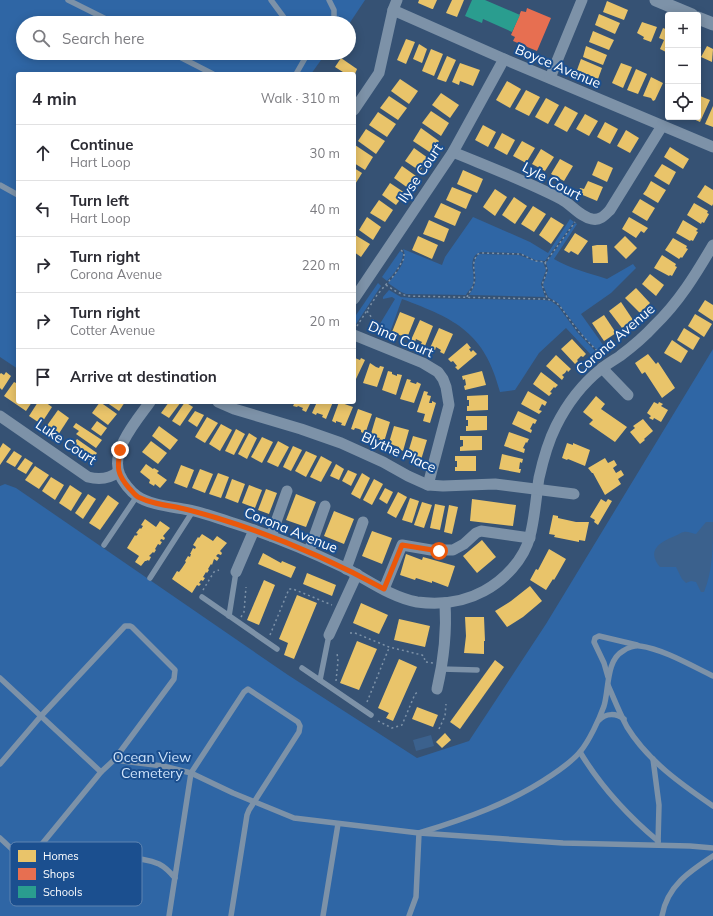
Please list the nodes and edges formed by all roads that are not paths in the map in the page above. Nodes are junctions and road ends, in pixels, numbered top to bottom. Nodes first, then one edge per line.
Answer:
1 (68, 0) edge
2 (271, 0) edge
3 (329, 0) edge
4 (582, 0) edge
5 (656, 0) edge
6 (395, 5) edge
7 (685, 12) edge
8 (100, 16) edge
9 (283, 16) edge
10 (334, 16) edge
11 (701, 19) edge
12 (713, 24) edge
13 (504, 59) junction
14 (186, 60) edge
15 (304, 60) edge
16 (209, 72) edge
17 (297, 72) edge
18 (550, 78) junction
19 (356, 107) edge
20 (662, 126) junction
21 (713, 147) edge
22 (453, 152) junction
23 (0, 185) edge
24 (16, 194) edge
25 (713, 245) edge
26 (356, 296) edge
27 (356, 330) edge
28 (602, 368) junction
29 (628, 395) dead end
30 (149, 404) edge
31 (222, 404) edge
32 (0, 416) edge
33 (118, 472) junction
34 (428, 485) junction
35 (538, 489) junction
36 (287, 491) dead end
37 (574, 494) dead end
38 (137, 496) junction
39 (325, 506) dead end
40 (193, 511) junction
41 (363, 522) dead end
42 (254, 530) junction
43 (271, 536) junction
44 (530, 538) junction
45 (104, 546) dead end
46 (308, 550) junction
47 (346, 569) junction
48 (236, 572) joint
49 (357, 574) junction
50 (150, 578) dead end
51 (384, 589) junction
52 (202, 597) dead end
53 (445, 603) junction
54 (229, 616) junction
55 (329, 635) joint
56 (639, 646) junction
57 (277, 649) dead end
58 (438, 666) junction
59 (302, 668) dead end
60 (477, 670) dead end
61 (713, 676) edge
62 (0, 678) edge
63 (320, 680) junction
64 (609, 683) junction
65 (437, 689) dead end
66 (371, 715) dead end
67 (41, 716) junction
68 (624, 720) junction
69 (597, 721) junction
70 (580, 752) junction
71 (653, 759) junction
72 (114, 760) junction
73 (0, 764) edge
74 (101, 772) junction
75 (191, 773) junction
76 (254, 802) junction
77 (713, 806) edge
78 (338, 824) junction
79 (419, 833) junction
80 (0, 838) edge
81 (44, 842) edge
82 (658, 843) junction
83 (10, 847) edge
84 (713, 848) edge
85 (713, 856) edge
86 (142, 860) edge
87 (175, 878) junction
88 (169, 916) edge
89 (231, 916) edge
90 (323, 916) edge
91 (409, 916) edge
92 (662, 916) edge

1 - 8 lane
2 - 9 lane
3 - 10 lane
4 - 18 street
5 - 7 street
6 - 13 street, Boyce Avenue
6 - 19 street
11 - 12 street
13 - 18 street, Boyce Avenue
13 - 22 street, Ilyse Court
14 - 16 lane
15 - 17 lane
18 - 20 street, Boyce Avenue
20 - 21 street, Boyce Avenue
20 - 22 street, Lyle Court
22 - 26 street, Ilyse Court
23 - 24 lane
25 - 28 street, Corona Avenue
27 - 34 street, Dina Court
28 - 29 street
28 - 35 street, Corona Avenue
30 - 33 street
31 - 34 street, Blythe Place
32 - 33 street, Luke Court
33 - 38 street, Corona Avenue
34 - 35 street, Blythe Place
35 - 37 street, Blythe Place
35 - 44 street, Corona Avenue
36 - 43 street
38 - 40 street, Corona Avenue
38 - 45 lane
39 - 46 street
40 - 42 street, Corona Avenue
40 - 50 lane
41 - 47 street
42 - 43 street, Corona Avenue
42 - 48 street
43 - 46 street, Corona Avenue
44 - 51 street
44 - 53 street, Corona Avenue
46 - 47 street, Corona Avenue
47 - 49 street, Corona Avenue
48 - 54 lane
49 - 51 street, Corona Avenue
49 - 55 street
51 - 53 street, Corona Avenue
52 - 54 lane
53 - 58 street
54 - 57 lane
55 - 63 lane
56 - 61 lane
56 - 64 lane
56 - 64 lane
58 - 60 lane
58 - 65 street
59 - 63 lane
62 - 67 lane
63 - 66 lane
64 - 68 lane
64 - 69 lane
67 - 72 lane
67 - 73 lane
67 - 74 lane
68 - 69 lane
68 - 71 lane
69 - 70 lane
70 - 79 lane
70 - 82 lane
71 - 77 lane
71 - 82 lane
72 - 74 lane
72 - 75 lane
74 - 81 lane
75 - 76 lane
75 - 76 lane
75 - 87 lane
76 - 78 lane
76 - 89 lane
78 - 79 lane
78 - 90 lane
79 - 82 lane
79 - 91 lane
80 - 83 lane
82 - 84 lane
85 - 92 lane
86 - 87 lane
87 - 88 lane

